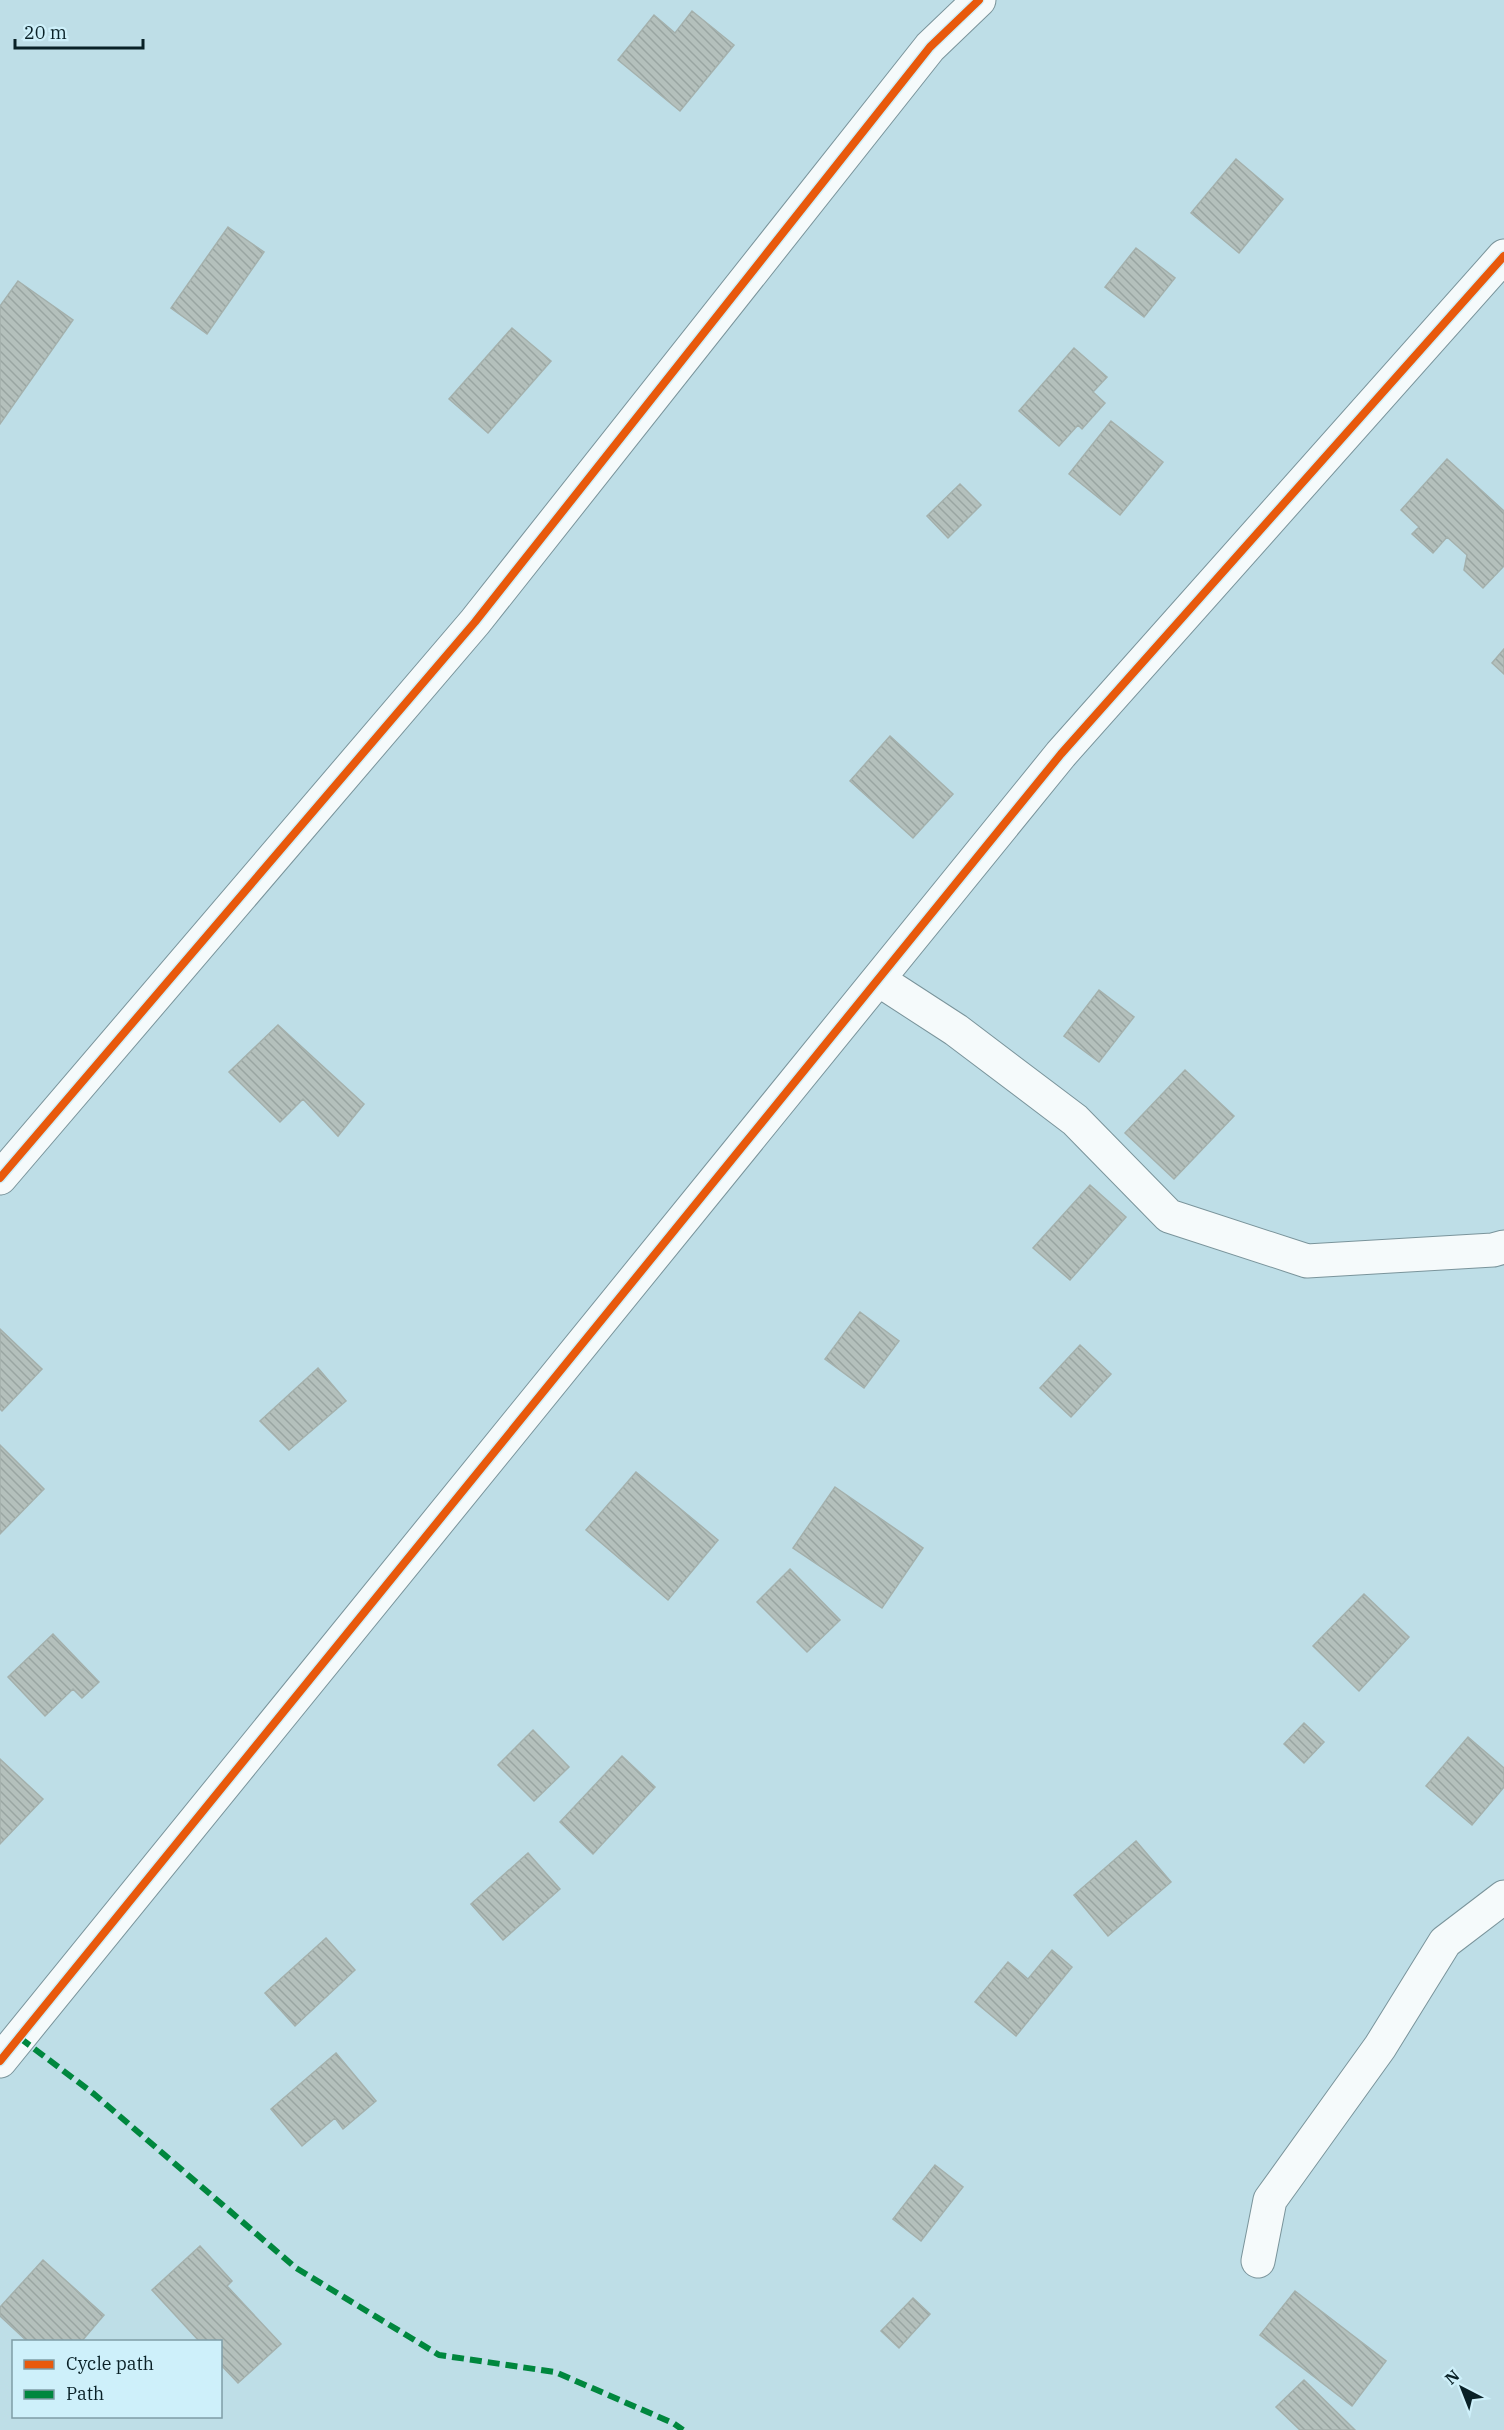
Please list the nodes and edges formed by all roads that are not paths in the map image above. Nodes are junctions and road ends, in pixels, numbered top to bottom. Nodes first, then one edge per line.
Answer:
1 (979, 0) edge
2 (1504, 256) edge
3 (879, 980) junction
4 (0, 1178) edge
5 (1504, 1247) edge
6 (1504, 1897) edge
7 (7, 2040) edge
8 (1258, 2262) dead end

1 - 4 street
2 - 3 street
3 - 5 street
3 - 7 street
6 - 8 street

